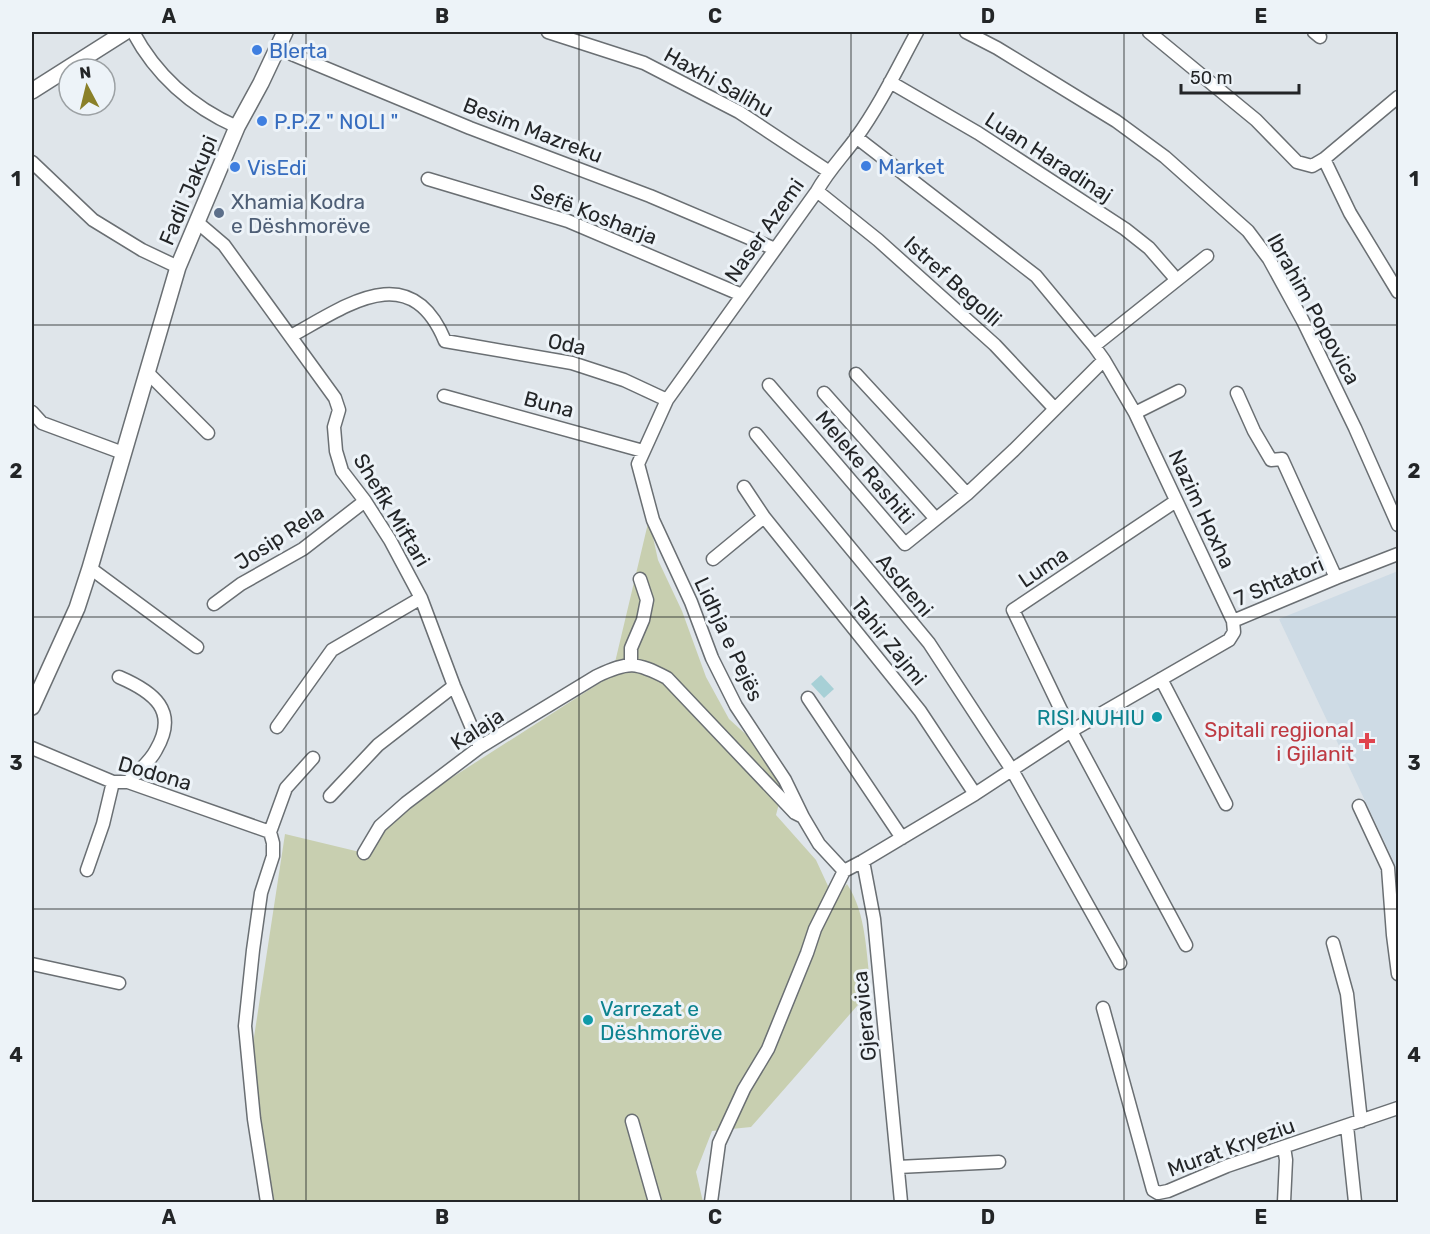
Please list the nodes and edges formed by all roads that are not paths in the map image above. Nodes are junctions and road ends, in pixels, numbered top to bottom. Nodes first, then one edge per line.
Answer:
1 (125, 32) edge
2 (133, 32) edge
3 (285, 32) edge
4 (548, 32) edge
5 (917, 32) edge
6 (966, 32) edge
7 (1149, 32) edge
8 (277, 48) junction
9 (890, 82) junction
10 (32, 91) edge
11 (1398, 97) edge
12 (237, 127) junction
13 (856, 137) junction
14 (1324, 159) junction
15 (32, 162) edge
16 (828, 171) junction
17 (428, 179) dead end
18 (817, 190) junction
19 (197, 222) junction
20 (775, 249) junction
21 (1207, 255) dead end
22 (178, 267) junction
23 (1176, 279) junction
24 (1398, 292) edge
25 (742, 295) junction
26 (291, 336) junction
27 (1094, 346) junction
28 (1104, 360) junction
29 (147, 372) junction
30 (855, 374) dead end
31 (770, 385) dead end
32 (1179, 391) dead end
33 (824, 393) dead end
34 (1237, 393) dead end
35 (444, 396) dead end
36 (667, 400) junction
37 (1055, 409) junction
38 (32, 412) edge
39 (1135, 413) junction
40 (208, 434) dead end
41 (756, 434) dead end
42 (643, 451) junction
43 (123, 453) junction
44 (744, 487) dead end
45 (967, 494) junction
46 (366, 501) junction
47 (1176, 501) junction
48 (764, 517) junction
49 (936, 519) junction
50 (1398, 525) edge
51 (1398, 554) edge
52 (713, 559) dead end
53 (90, 568) junction
54 (1336, 578) junction
55 (640, 579) dead end
56 (421, 598) junction
57 (214, 604) dead end
58 (1233, 621) junction
59 (197, 647) dead end
60 (631, 665) junction
61 (119, 676) dead end
62 (1161, 679) junction
63 (454, 686) junction
64 (808, 698) dead end
65 (32, 707) edge
66 (277, 727) dead end
67 (1071, 731) junction
68 (480, 747) junction
69 (32, 748) edge
70 (313, 758) dead end
71 (1012, 770) junction
72 (113, 782) junction
73 (128, 782) junction
74 (975, 794) junction
75 (330, 796) dead end
76 (1226, 804) dead end
77 (1359, 806) dead end
78 (803, 817) junction
79 (270, 832) junction
80 (903, 838) junction
81 (364, 853) dead end
82 (863, 861) junction
83 (87, 870) dead end
84 (844, 871) junction
85 (1333, 943) dead end
86 (1186, 945) dead end
87 (1120, 963) dead end
88 (32, 964) edge
89 (1398, 974) edge
90 (119, 983) dead end
91 (1103, 1008) dead end
92 (1398, 1108) edge
93 (632, 1121) dead end
94 (1361, 1121) junction
95 (1347, 1126) junction
96 (1284, 1147) junction
97 (999, 1162) dead end
98 (898, 1167) junction
99 (1167, 1197) edge
100 (267, 1203) edge
101 (655, 1203) edge
102 (711, 1203) edge
103 (901, 1203) edge
104 (1284, 1203) edge
105 (1355, 1203) edge

1 - 10 street
2 - 12 street
3 - 8 street, Fadil Jakupi
4 - 16 street, Haxhi Salihu
5 - 9 street, Naser Azemi
6 - 50 street, Ibrahim Popovica
7 - 14 street
8 - 12 street, Fadil Jakupi
8 - 20 street, Besim Mazreku
9 - 13 street, Naser Azemi
9 - 23 street, Luan Haradinaj
11 - 14 street
12 - 19 street, Fadil Jakupi
13 - 16 street, Naser Azemi
13 - 27 street, Nazim Hoxha
14 - 24 street
15 - 22 street
16 - 18 street, Naser Azemi
17 - 25 street, Sefë Kosharja
18 - 20 street, Naser Azemi
18 - 37 street, Istref Begolli
19 - 22 street, Fadil Jakupi
19 - 26 street, Shefik Miftari
20 - 25 street, Naser Azemi
21 - 23 street
22 - 29 street, Fadil Jakupi
23 - 27 street
25 - 36 street, Naser Azemi
26 - 36 street, Oda
26 - 46 street, Shefik Miftari
27 - 28 street, Nazim Hoxha
28 - 37 street, Meleke Rashiti
28 - 39 street, Nazim Hoxha
29 - 40 street
29 - 43 street, Fadil Jakupi
30 - 45 street
31 - 49 street, Meleke Rashiti
32 - 39 street
33 - 49 street, Meleke Rashiti
34 - 54 street
35 - 42 street, Buna
36 - 42 street, Naser Azemi
37 - 45 street, Meleke Rashiti
38 - 43 street
39 - 47 street, Nazim Hoxha
41 - 71 street, Asdreni
42 - 78 street, Lidhja e Pejës
43 - 53 street, Fadil Jakupi
44 - 48 street, Tahir Zajmi
45 - 49 street, Meleke Rashiti
46 - 56 street, Shefik Miftari
46 - 57 street, Josip Rela
47 - 58 street, Nazim Hoxha
47 - 67 street, Luma
48 - 52 street
48 - 74 street, Tahir Zajmi
51 - 54 street, 7 Shtatori
53 - 59 street
53 - 65 street, Fadil Jakupi
54 - 58 street, 7 Shtatori
55 - 60 street
56 - 63 street, Shefik Miftari
56 - 66 street
58 - 62 street, 7 Shtatori
60 - 68 street, Kalaja
60 - 78 street
61 - 73 street
62 - 67 street, 7 Shtatori
62 - 76 street
63 - 68 street, Shefik Miftari
63 - 75 street
64 - 80 street
67 - 71 street, 7 Shtatori
67 - 86 street
68 - 81 street, Kalaja
69 - 72 street, Dodona
70 - 79 street
71 - 74 street, 7 Shtatori
71 - 87 street, Asdreni
72 - 73 street, Dodona
72 - 83 street
73 - 79 street, Dodona
74 - 80 street, 7 Shtatori
77 - 89 street
78 - 84 street, Lidhja e Pejës
79 - 100 street
80 - 82 street, 7 Shtatori
82 - 84 street
82 - 98 street, Gjeravica
84 - 102 street
85 - 94 street
88 - 90 street
91 - 99 street, Murat Kryeziu
92 - 94 street, Murat Kryeziu
93 - 101 street
94 - 95 street, Murat Kryeziu
95 - 96 street, Murat Kryeziu
95 - 105 street
96 - 99 street, Murat Kryeziu
96 - 104 street
97 - 98 street
98 - 103 street, Gjeravica

